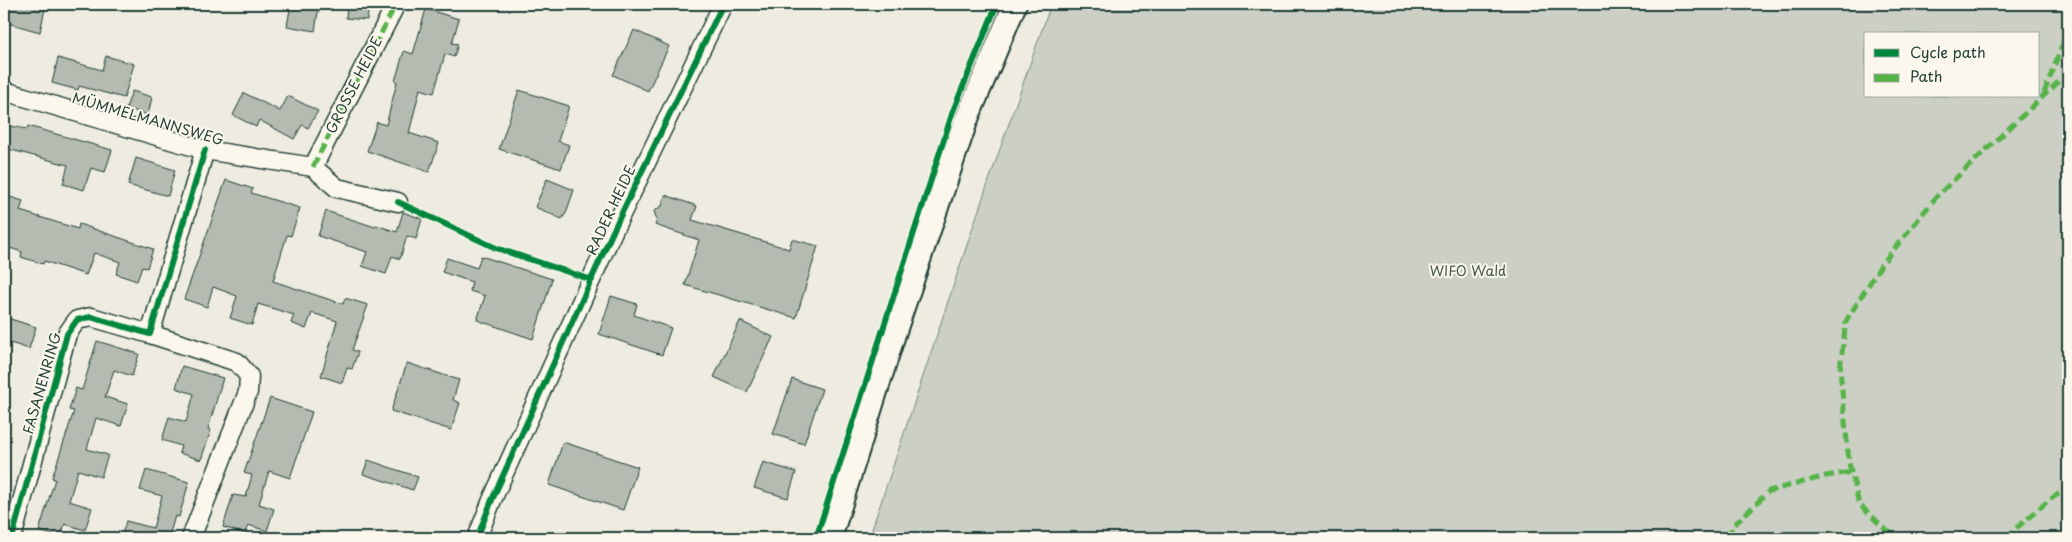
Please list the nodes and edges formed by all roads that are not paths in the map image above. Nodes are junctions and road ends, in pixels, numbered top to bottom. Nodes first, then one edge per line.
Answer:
1 (396, 4) edge
2 (723, 4) edge
3 (1014, 4) edge
4 (4, 91) edge
5 (205, 150) junction
6 (313, 167) junction
7 (398, 202) dead end
8 (150, 334) junction
9 (12, 538) edge
10 (191, 538) edge
11 (477, 538) edge
12 (830, 538) edge

1 - 6 street, GROSSE HEIDE
2 - 11 street, RADER HEIDE
3 - 12 main road
4 - 5 street, MÜMMELMANNSWEG
5 - 6 street, MÜMMELMANNSWEG
5 - 8 street
6 - 7 street
8 - 9 street, FASANENRING
8 - 10 street, FASANENRING

